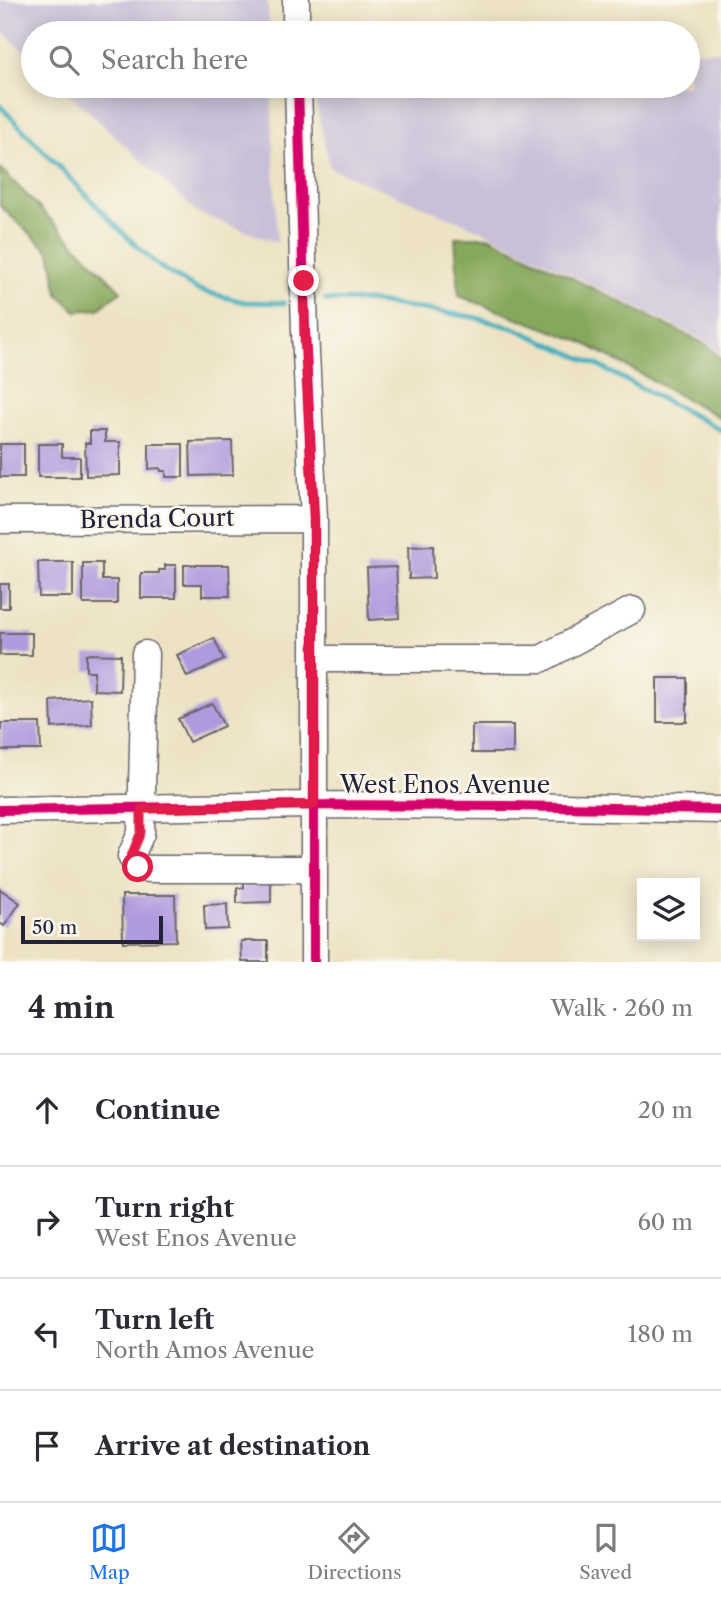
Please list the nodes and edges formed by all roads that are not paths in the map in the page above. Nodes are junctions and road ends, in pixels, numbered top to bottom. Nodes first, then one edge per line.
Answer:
1 (296, 0) edge
2 (296, 21) edge
3 (298, 98) edge
4 (314, 519) junction
5 (0, 520) edge
6 (632, 610) dead end
7 (145, 654) dead end
8 (314, 659) junction
9 (314, 805) junction
10 (141, 809) junction
11 (0, 810) edge
12 (721, 810) edge
13 (313, 869) junction
14 (314, 962) edge

1 - 2 street
3 - 4 street
4 - 5 street, Brenda Court
4 - 8 street
6 - 8 street
7 - 10 street
8 - 9 street
9 - 10 street, West Enos Avenue
9 - 12 street, West Enos Avenue
9 - 13 street
10 - 11 street, West Enos Avenue
10 - 13 street
13 - 14 street

